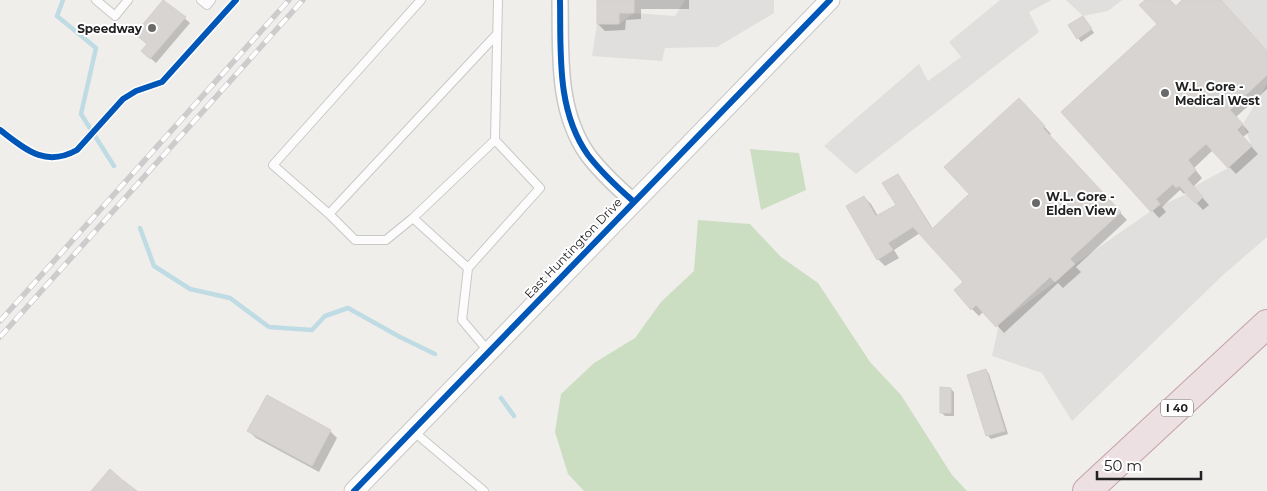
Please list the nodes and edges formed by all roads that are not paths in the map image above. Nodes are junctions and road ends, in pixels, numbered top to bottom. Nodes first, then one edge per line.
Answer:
1 (96, 0) edge
2 (128, 0) edge
3 (201, 0) edge
4 (211, 0) edge
5 (421, 0) edge
6 (498, 0) edge
7 (560, 0) edge
8 (830, 0) edge
9 (497, 34) junction
10 (494, 140) junction
11 (633, 201) junction
12 (329, 214) junction
13 (413, 218) junction
14 (468, 268) junction
15 (1267, 324) edge
16 (489, 352) junction
17 (411, 430) junction
18 (354, 491) edge
19 (484, 491) edge
20 (1087, 491) edge

1 - 2 lane
3 - 4 lane
5 - 12 lane
6 - 9 lane
7 - 11 street
8 - 11 street, East Huntington Drive
9 - 10 lane
9 - 12 lane
10 - 13 lane
10 - 14 lane
11 - 16 street, East Huntington Drive
12 - 13 lane
13 - 14 lane
14 - 16 lane
15 - 20 highway, I 40
16 - 17 street, East Huntington Drive
17 - 18 street, East Huntington Drive
17 - 19 lane

